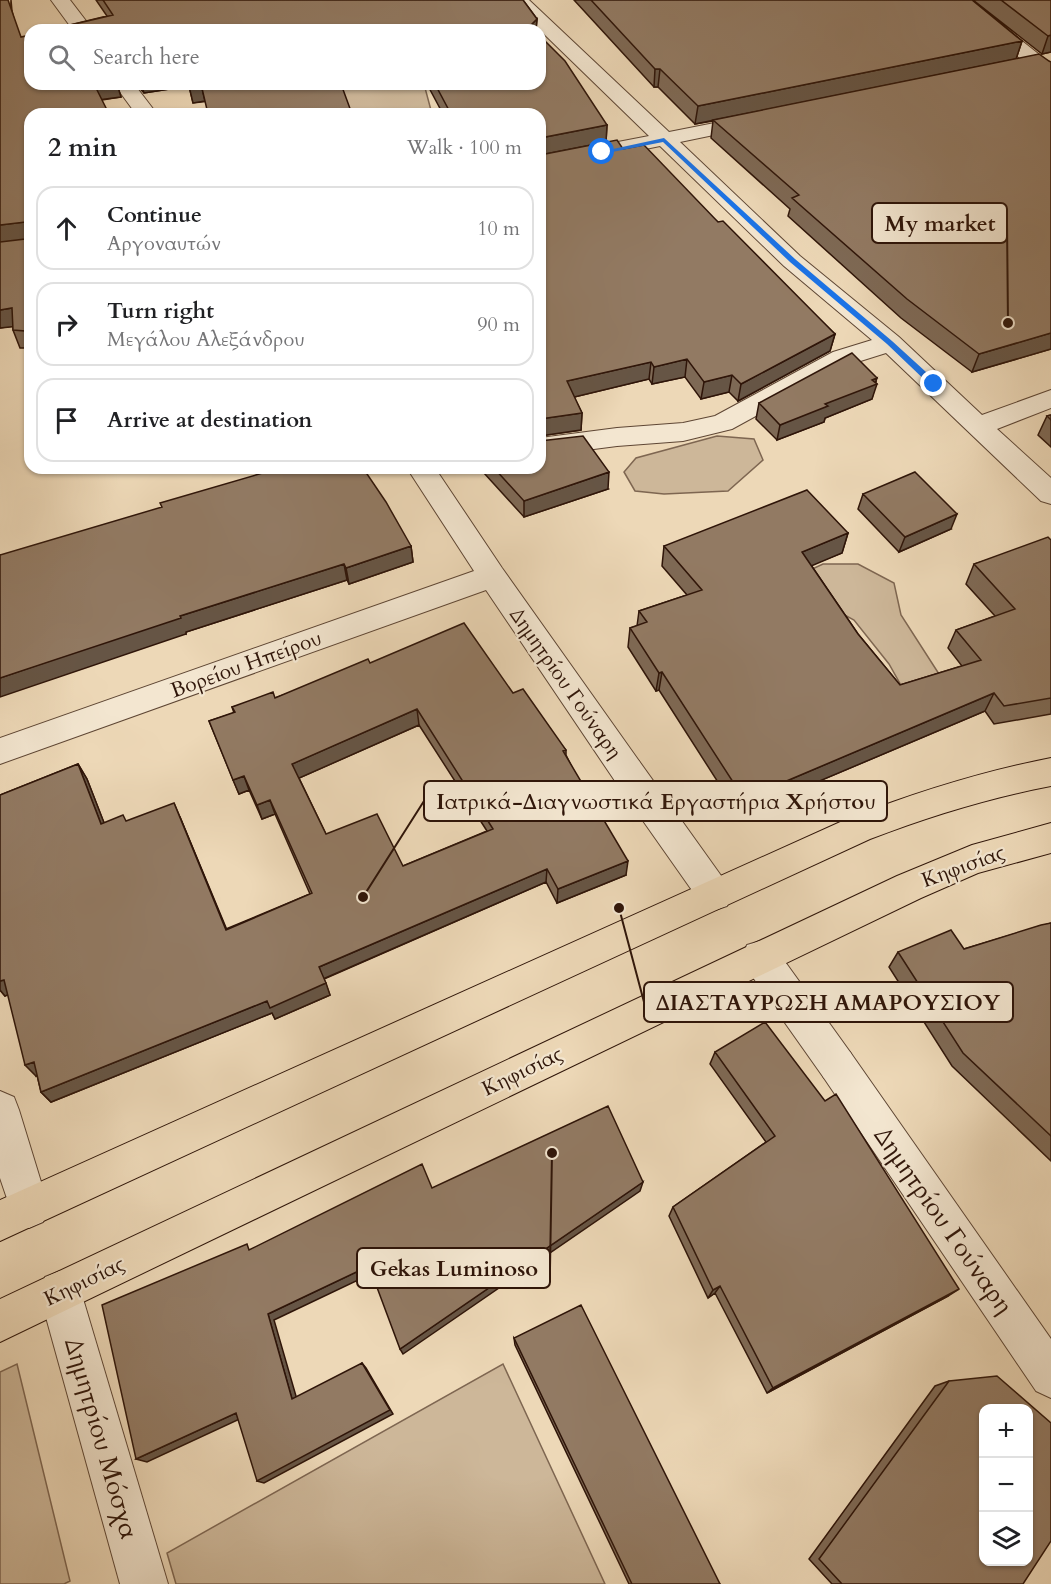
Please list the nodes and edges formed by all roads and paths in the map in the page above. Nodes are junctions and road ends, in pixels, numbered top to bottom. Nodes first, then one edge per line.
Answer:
1 (60, 0) edge
2 (518, 0) edge
3 (958, 0) edge
4 (78, 24) edge
5 (543, 24) edge
6 (546, 27) edge
7 (1046, 66) edge
8 (1014, 68) edge
9 (129, 90) edge
10 (142, 108) edge
11 (769, 118) edge
12 (664, 140) junction
13 (546, 163) edge
14 (890, 343) junction
15 (1051, 399) edge
16 (978, 426) junction
17 (546, 446) edge
18 (425, 474) edge
19 (1051, 494) edge
20 (492, 576) junction
21 (0, 751) edge
22 (1051, 772) edge
23 (1051, 838) edge
24 (715, 895) junction
25 (760, 957) junction
26 (0, 1110) edge
27 (15, 1215) edge
28 (60, 1292) junction
29 (0, 1321) edge
30 (1051, 1376) edge
31 (144, 1584) edge

1 - 4 street
2 - 5 street
3 - 7 street
6 - 12 street
7 - 8 street
9 - 10 street
11 - 12 street
12 - 13 street
12 - 14 street
14 - 16 street
14 - 17 street
15 - 16 street
16 - 19 street
18 - 20 street, Δημητρίου Γούναρη
20 - 21 street, Βορείου Ηπείρου
20 - 24 street, Δημητρίου Γούναρη
22 - 24 main road
23 - 25 main road, Κηφισίας
24 - 27 main road
25 - 28 main road, Κηφισίας
25 - 30 street, Δημητρίου Γούναρη
26 - 27 street
28 - 29 main road, Κηφισίας
28 - 31 street, Δημητρίου Μόσχα

